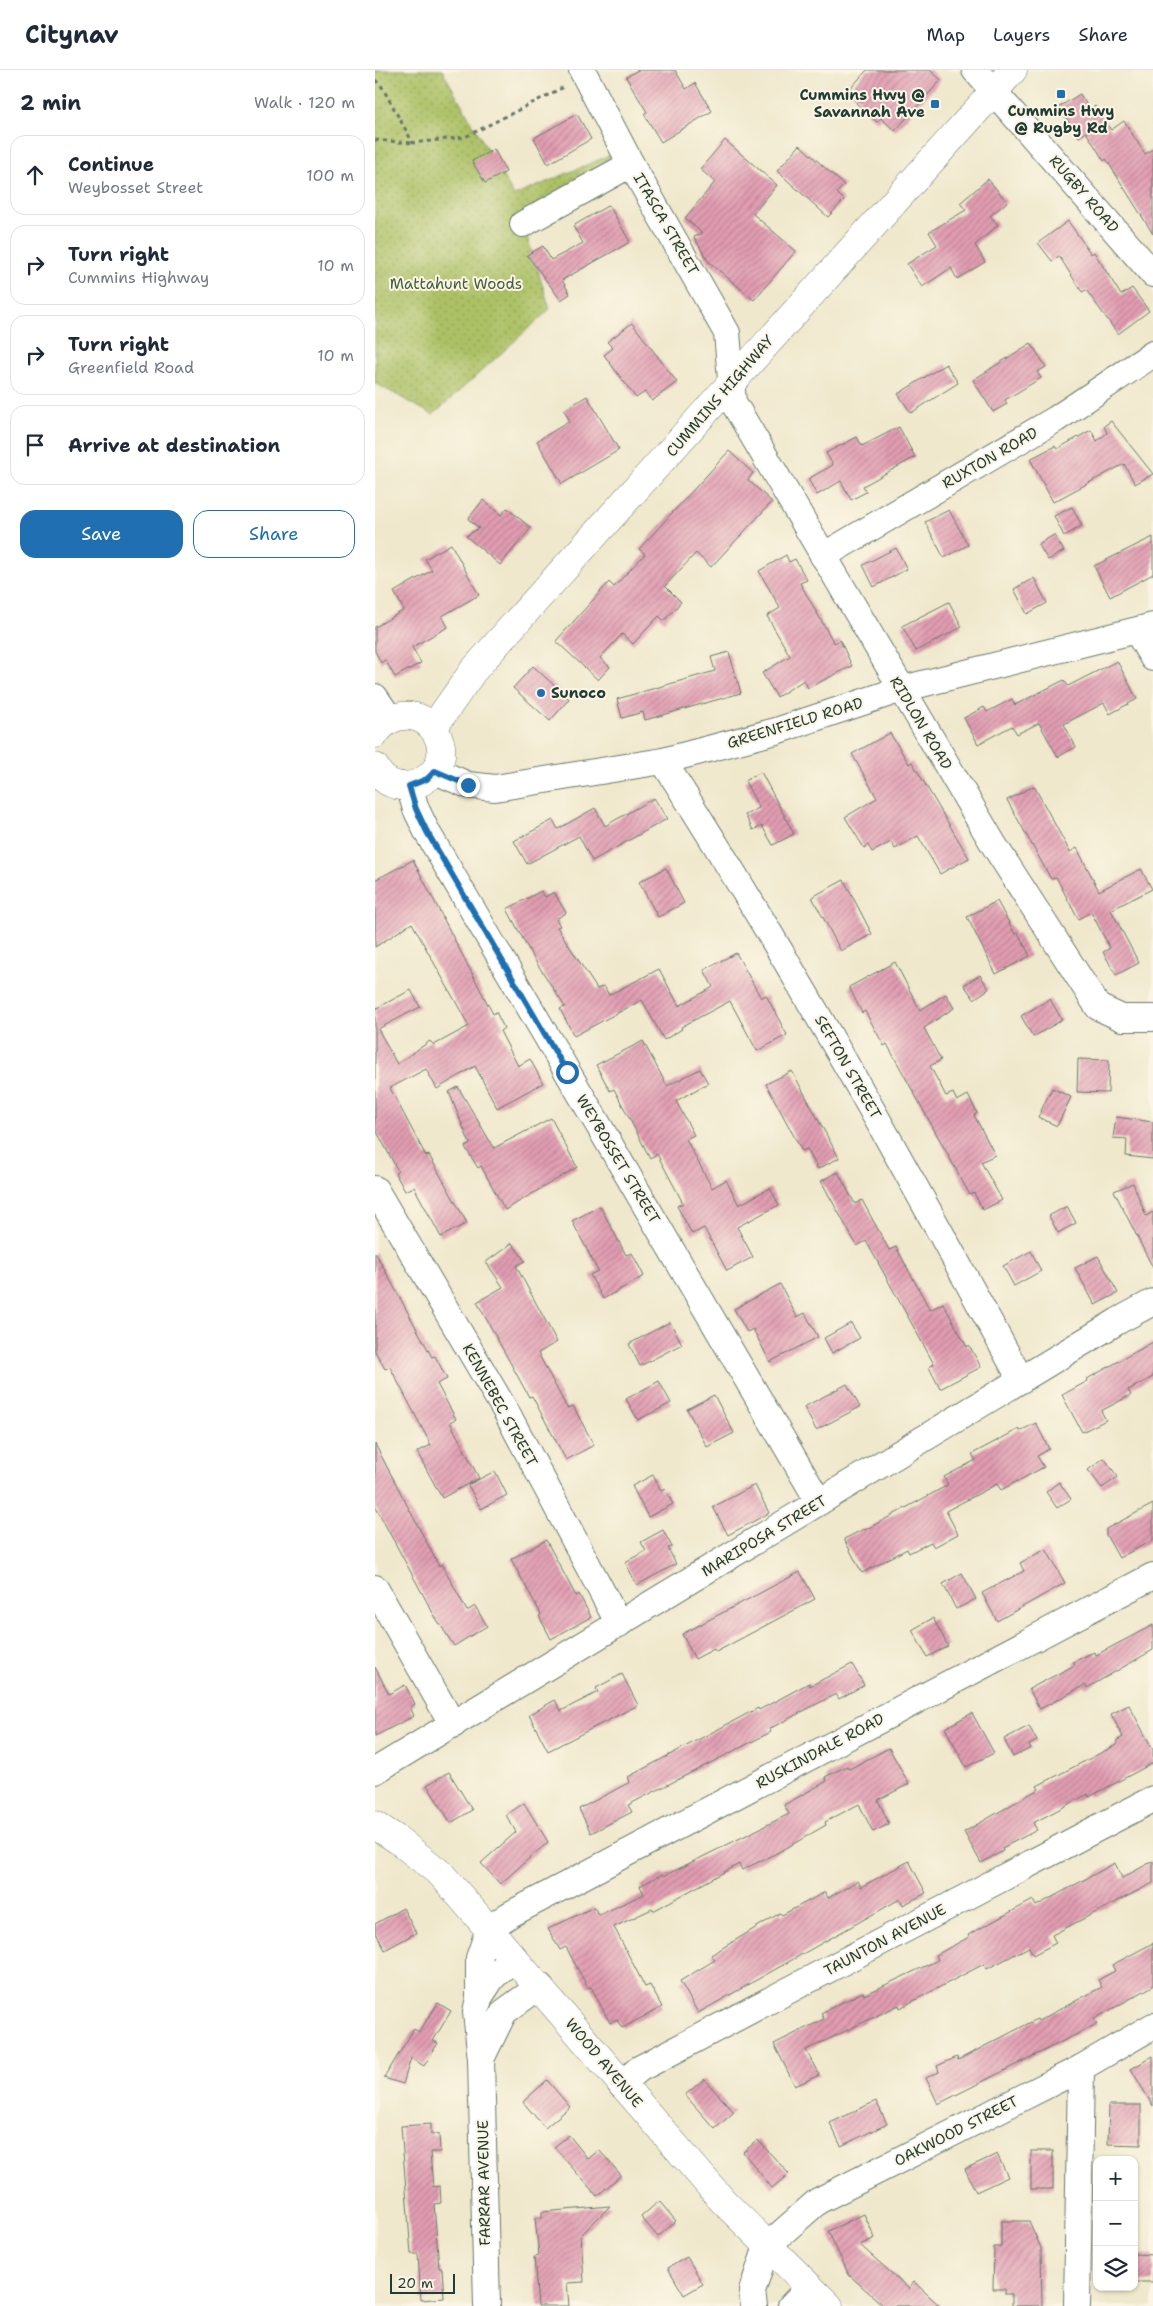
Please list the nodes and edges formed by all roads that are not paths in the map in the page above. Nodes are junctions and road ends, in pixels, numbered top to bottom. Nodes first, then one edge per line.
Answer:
1 (975, 70) edge
2 (1013, 70) edge
3 (584, 73) edge
4 (995, 90) junction
5 (631, 164) junction
6 (523, 224) dead end
7 (1153, 274) edge
8 (1153, 354) edge
9 (732, 382) junction
10 (823, 556) junction
11 (1145, 629) edge
12 (1153, 658) edge
13 (902, 689) junction
14 (375, 697) edge
15 (383, 727) edge
16 (433, 728) junction
17 (663, 761) junction
18 (375, 769) edge
19 (435, 771) junction
20 (409, 786) junction
21 (1153, 1018) edge
22 (375, 1189) edge
23 (1153, 1302) edge
24 (1021, 1380) junction
25 (819, 1502) junction
26 (1153, 1576) edge
27 (375, 1588) edge
28 (619, 1624) junction
29 (453, 1725) junction
30 (375, 1771) edge
31 (1153, 1799) edge
32 (375, 1825) edge
33 (489, 1928) junction
34 (514, 1957) junction
35 (539, 1986) junction
36 (479, 1998) junction
37 (1153, 2026) edge
38 (481, 2059) junction
39 (1081, 2068) junction
40 (621, 2085) junction
41 (767, 2246) junction
42 (800, 2296) edge
43 (487, 2306) edge
44 (754, 2306) edge
45 (829, 2306) edge
46 (1077, 2306) edge

1 - 4 street, RUGBY ROAD
2 - 4 main road, CUMMINS HIGHWAY
3 - 5 street, ITASCA STREET
4 - 7 street, RUGBY ROAD
4 - 9 main road, CUMMINS HIGHWAY
5 - 6 street
5 - 9 street, ITASCA STREET
8 - 10 street, RUXTON ROAD
9 - 10 street, RIDLON ROAD
9 - 16 main road, CUMMINS HIGHWAY
10 - 13 street, RIDLON ROAD
11 - 12 street
11 - 13 street, GREENFIELD ROAD
13 - 17 street, GREENFIELD ROAD
13 - 21 street, RIDLON ROAD
14 - 15 street
15 - 16 main road
16 - 19 main road
17 - 19 street, GREENFIELD ROAD
17 - 24 street, SEFTON STREET
18 - 20 main road
19 - 20 main road
20 - 25 street, WEYBOSSET STREET
22 - 28 street, KENNEBEC STREET
23 - 24 street, MARIPOSA STREET
24 - 25 street, MARIPOSA STREET
25 - 28 street, MARIPOSA STREET
26 - 33 street, RUSKINDALE ROAD
27 - 29 street
28 - 29 street, MARIPOSA STREET
29 - 30 street, MARIPOSA STREET
31 - 40 street, TAUNTON AVENUE
32 - 33 main road, WOOD AVENUE
33 - 34 main road, WOOD AVENUE
33 - 36 street, FARRAR AVENUE
34 - 35 main road, WOOD AVENUE
34 - 36 street, FARRAR AVENUE
35 - 38 street, FARRAR AVENUE
35 - 40 main road, WOOD AVENUE
36 - 38 street, FARRAR AVENUE
37 - 39 street, OAKWOOD STREET
38 - 43 street, FARRAR AVENUE
39 - 41 street, OAKWOOD STREET
39 - 46 street
40 - 41 main road, WOOD AVENUE
41 - 42 main road, WOOD AVENUE
41 - 44 street
42 - 45 main road, WOOD AVENUE

